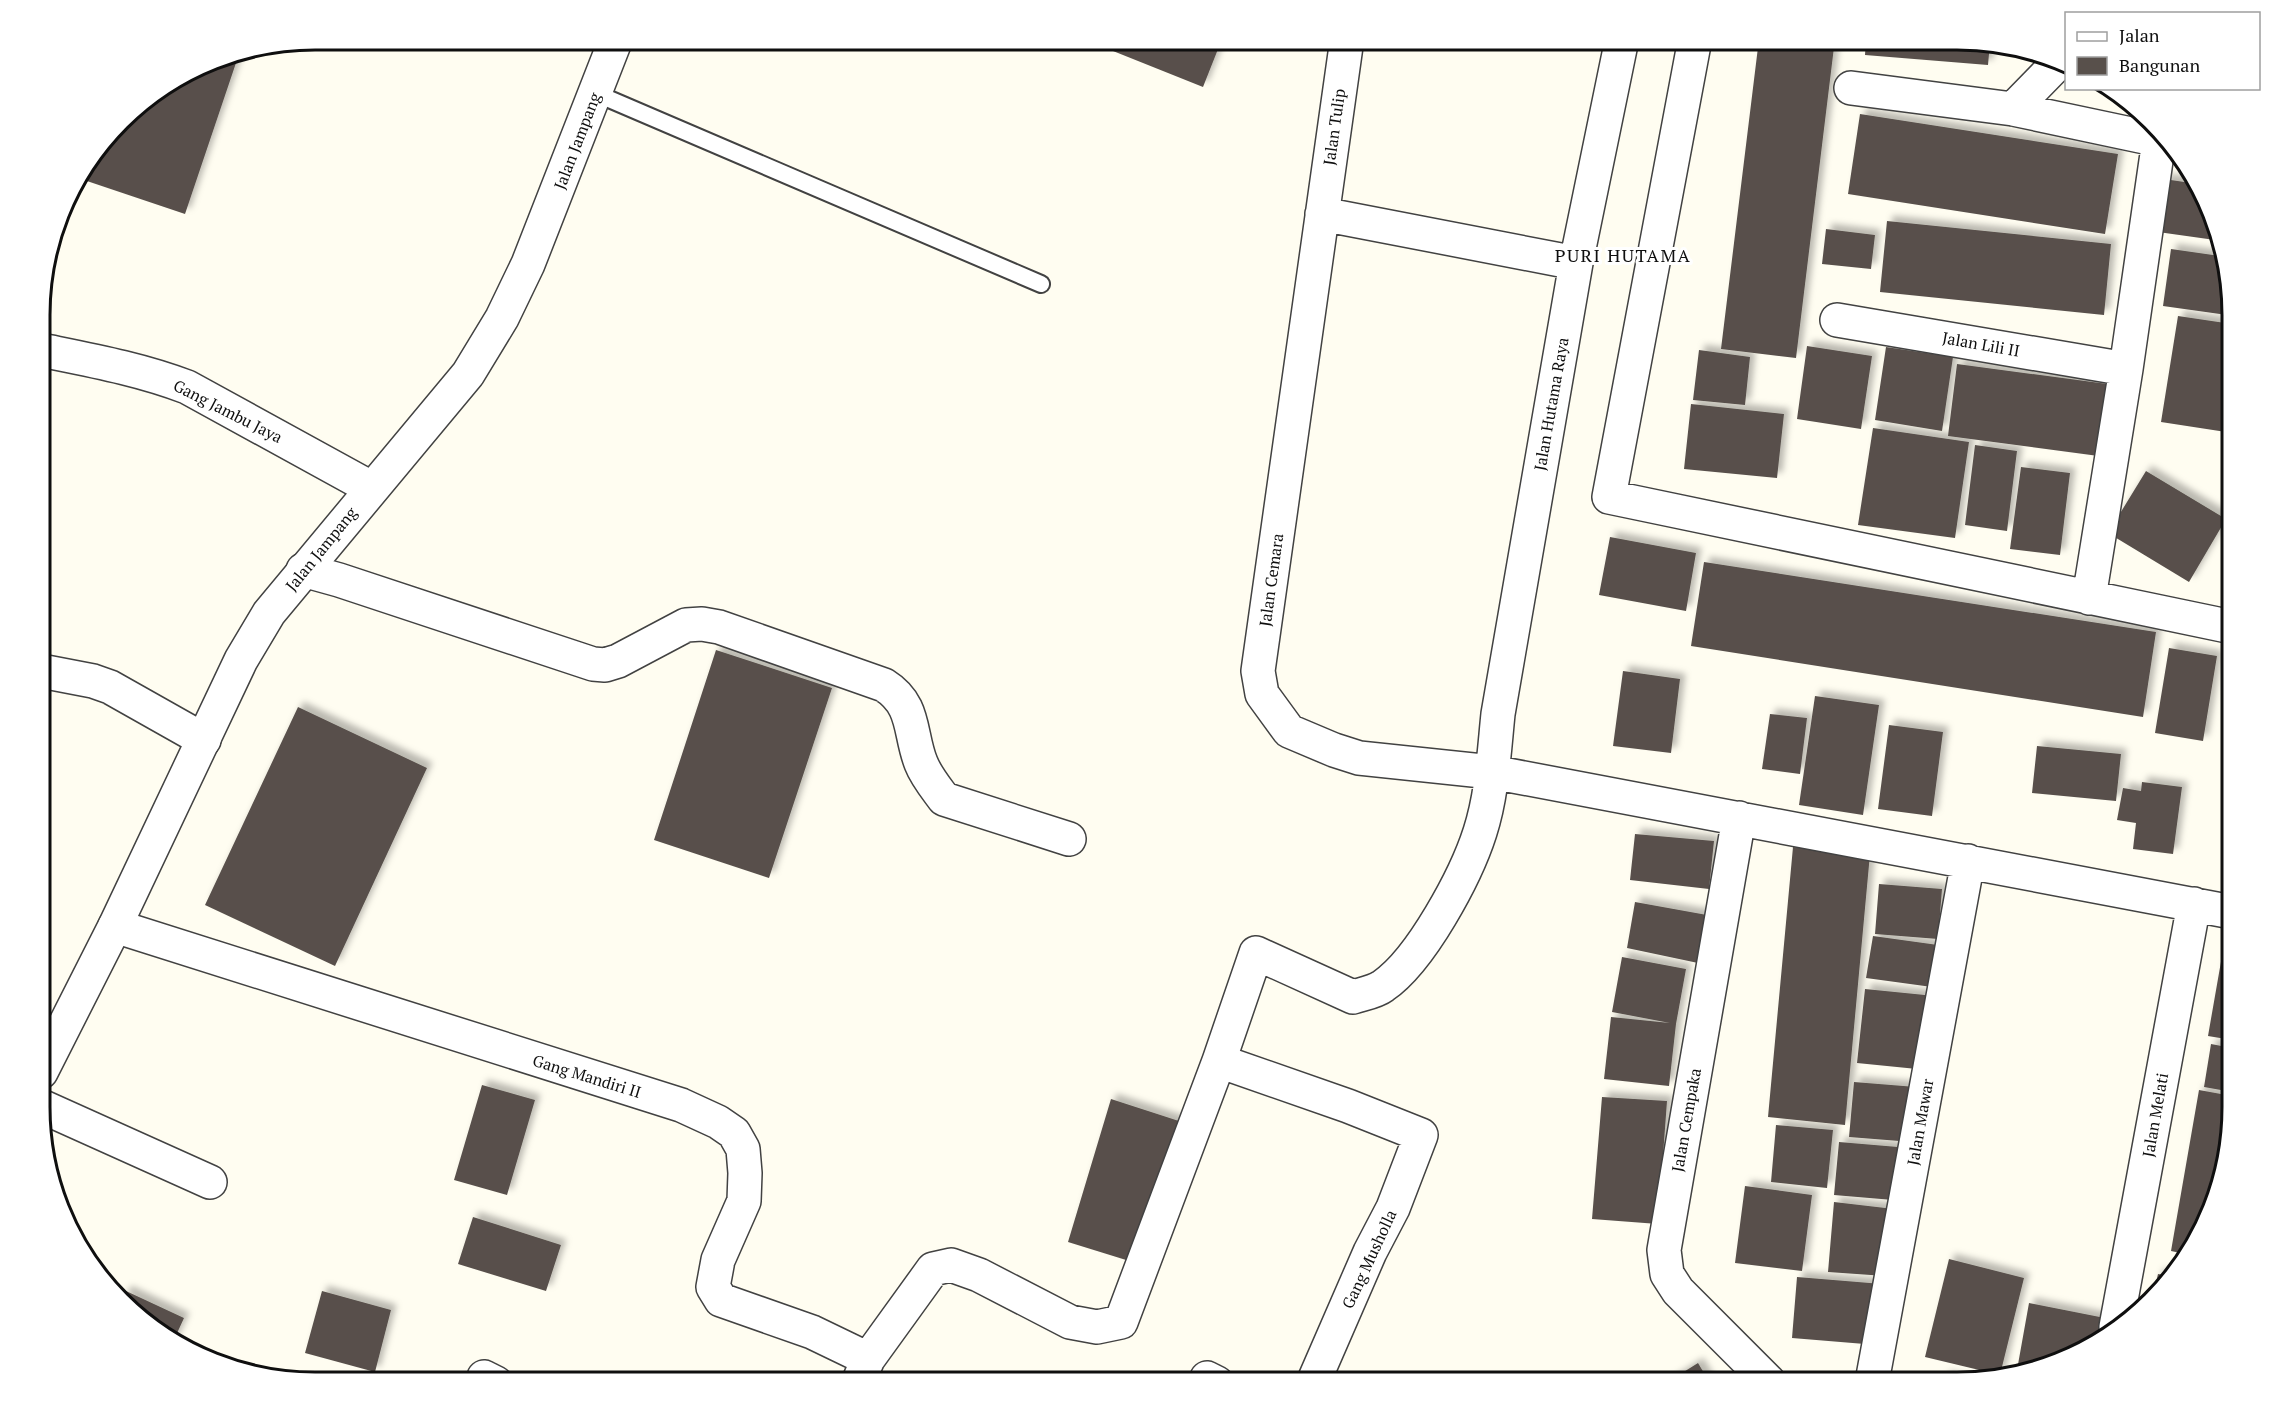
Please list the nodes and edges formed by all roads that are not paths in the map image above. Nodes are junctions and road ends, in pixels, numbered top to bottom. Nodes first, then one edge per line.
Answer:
1 (612, 50) edge
2 (1345, 50) edge
3 (1620, 50) edge
4 (1693, 50) edge
5 (2053, 68) edge
6 (1851, 88) dead end
7 (595, 93) junction
8 (2013, 109) junction
9 (2156, 139) edge
10 (2160, 144) edge
11 (1322, 214) junction
12 (1576, 263) junction
13 (1041, 284) dead end
14 (1837, 320) dead end
15 (50, 352) edge
16 (2126, 369) junction
17 (371, 488) junction
18 (303, 570) junction
19 (2089, 598) junction
20 (2222, 625) edge
21 (50, 673) edge
22 (204, 740) junction
23 (1492, 772) junction
24 (1739, 818) junction
25 (1069, 839) dead end
26 (1968, 861) junction
27 (2194, 904) junction
28 (2222, 910) edge
29 (115, 926) junction
30 (50, 1054) edge
31 (1220, 1061) junction
32 (50, 1110) edge
33 (210, 1182) dead end
34 (2117, 1319) edge
35 (863, 1371) edge
36 (1318, 1372) edge
37 (1758, 1372) edge
38 (1874, 1372) edge

1 - 7 street, Jalan Jampang
2 - 11 street, Jalan Tulip
3 - 12 street, Jalan Hutama Raya
4 - 19 street
5 - 8 street
6 - 8 street
7 - 13 lane
7 - 17 street, Jalan Jampang
8 - 9 street
10 - 16 street
11 - 12 street
11 - 23 street, Jalan Cemara
12 - 23 street, Jalan Hutama Raya
14 - 16 street, Jalan Lili II
15 - 17 street, Gang Jambu Jaya
16 - 19 street
17 - 18 street, Jalan Jampang
18 - 22 street, Jalan Jampang
18 - 25 street
19 - 20 street
21 - 22 street
22 - 29 street, Jalan Jampang
23 - 24 street, Jalan Cemara
23 - 31 street, Jalan Hutama Raya
24 - 26 street, Jalan Cemara
24 - 37 street, Jalan Cempaka
26 - 27 street, Jalan Cemara
26 - 38 street, Jalan Mawar
27 - 28 street, Jalan Cemara
27 - 34 street, Jalan Melati
29 - 30 street, Jalan Jampang
29 - 35 street, Gang Mandiri II
31 - 35 street
31 - 36 street, Gang Musholla
32 - 33 street

